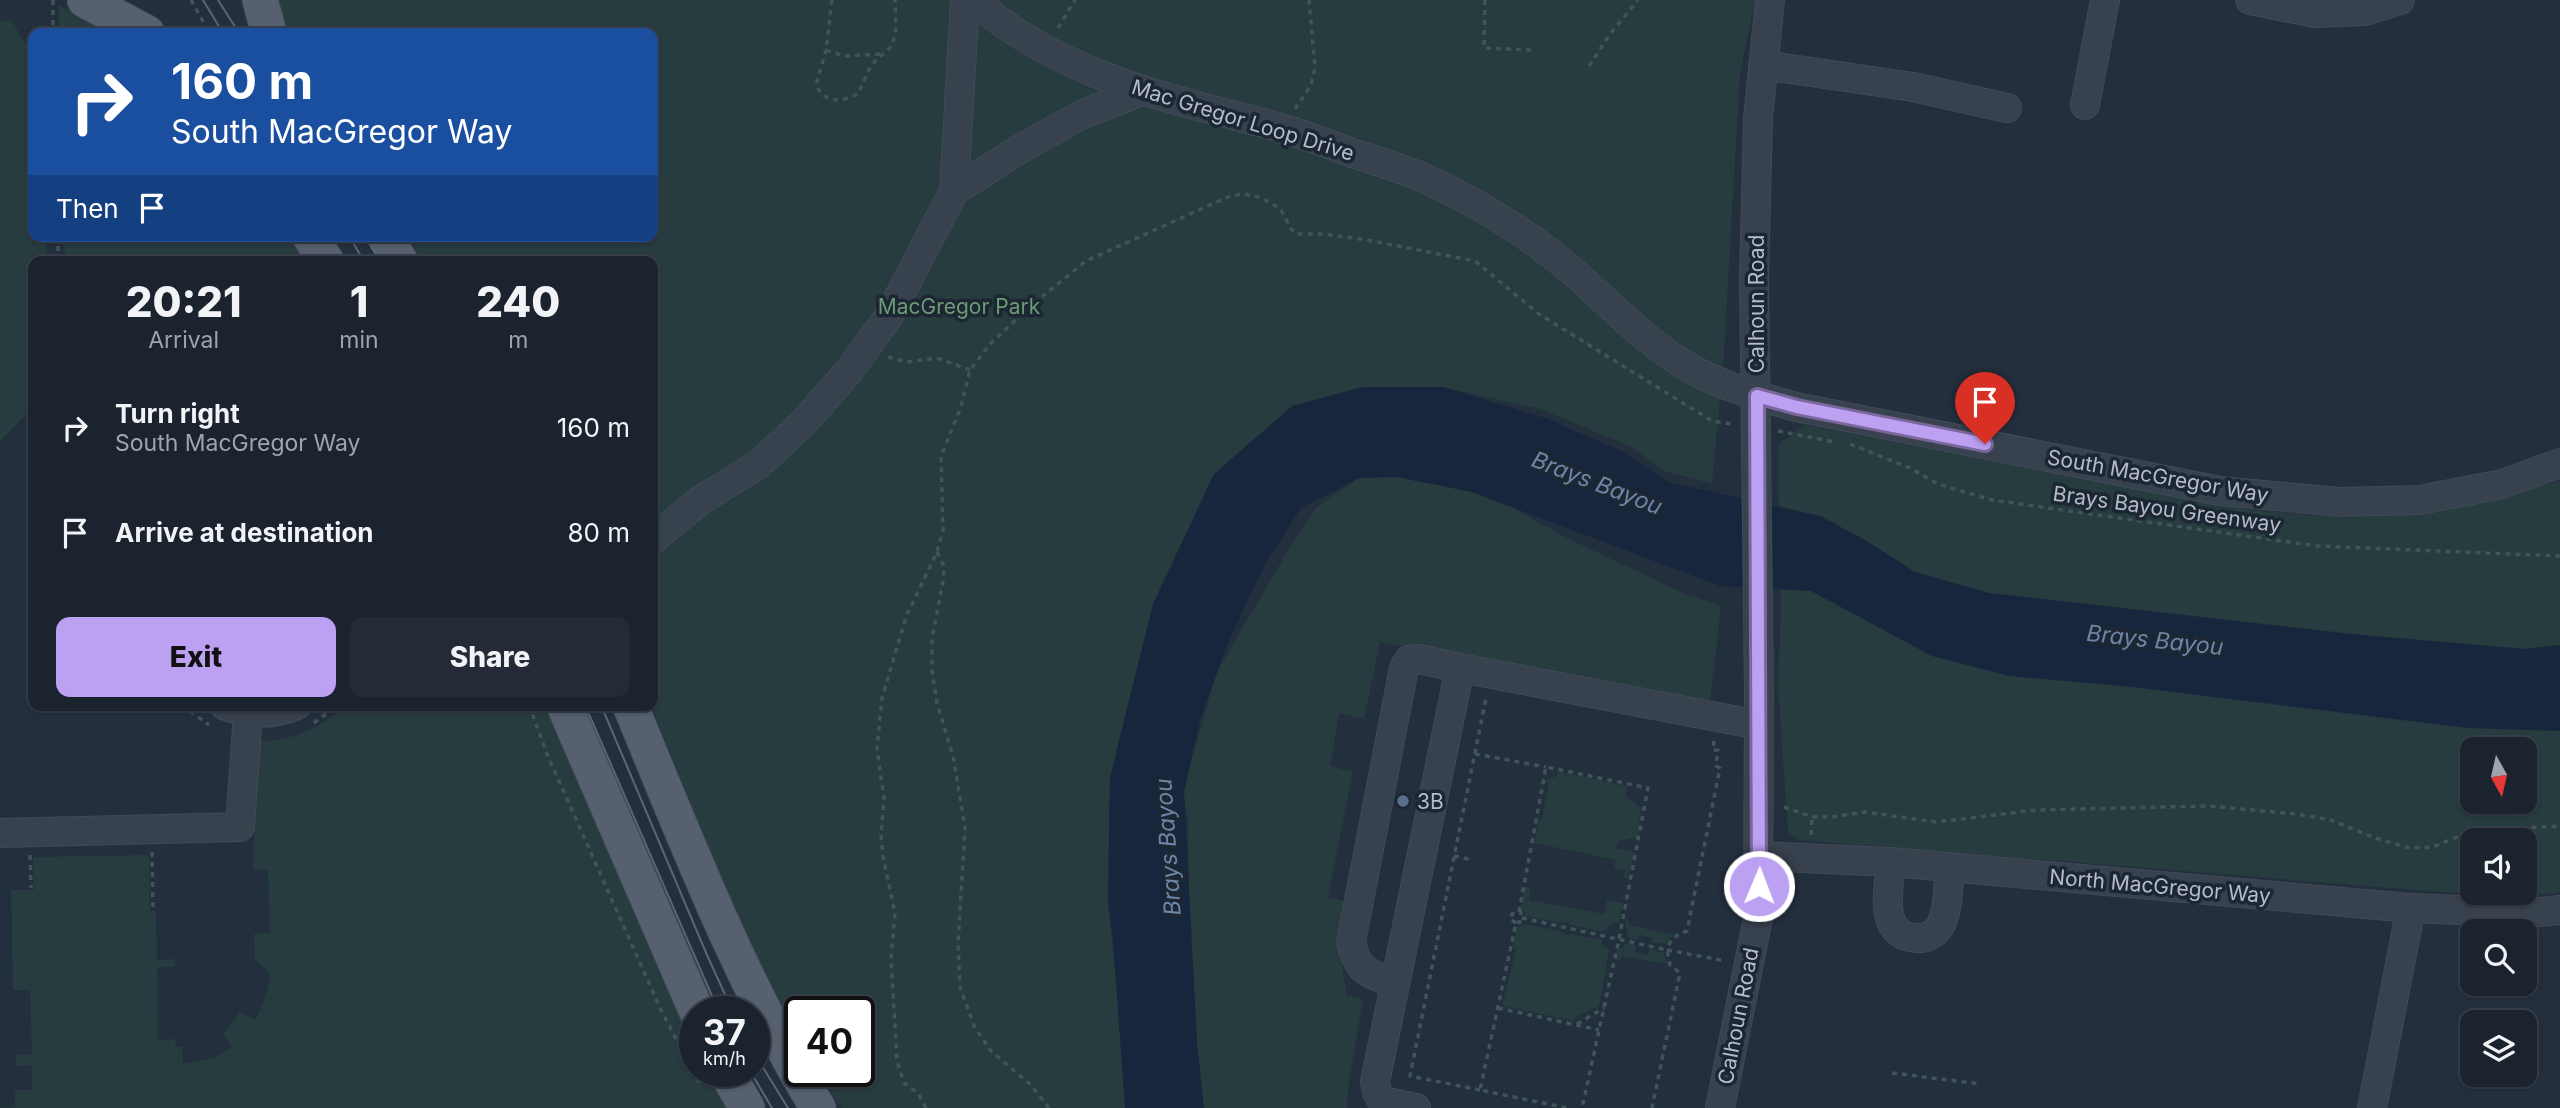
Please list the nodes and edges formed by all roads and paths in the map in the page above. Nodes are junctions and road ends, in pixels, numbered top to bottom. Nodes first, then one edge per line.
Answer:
1 (52, 0) edge
2 (85, 0) edge
3 (191, 0) edge
4 (260, 0) edge
5 (832, 0) edge
6 (895, 0) edge
7 (965, 0) edge
8 (974, 0) edge
9 (1075, 0) edge
10 (1309, 0) edge
11 (1485, 0) edge
12 (1638, 0) edge
13 (1770, 0) edge
14 (2105, 0) edge
15 (2250, 0) edge
16 (2400, 0) edge
17 (53, 28) edge
18 (138, 28) edge
19 (207, 28) edge
20 (268, 28) edge
21 (826, 50) junction
22 (1045, 50) junction
23 (1533, 50) dead end
24 (883, 54) junction
25 (1763, 65) junction
26 (1588, 66) dead end
27 (1142, 92) junction
28 (2085, 105) dead end
29 (2007, 108) dead end
30 (1282, 128) junction
31 (954, 191) junction
32 (869, 344) junction
33 (971, 370) junction
34 (1757, 396) junction
35 (1759, 432) junction
36 (1836, 442) dead end
37 (1847, 443) dead end
38 (2560, 463) edge
39 (701, 500) junction
40 (658, 513) edge
41 (658, 535) edge
42 (937, 552) junction
43 (2560, 556) edge
44 (1460, 668) junction
45 (1487, 696) dead end
46 (236, 711) edge
47 (252, 711) edge
48 (274, 711) edge
49 (531, 711) edge
50 (567, 711) edge
51 (634, 714) edge
52 (1759, 725) junction
53 (1716, 731) dead end
54 (1475, 754) junction
55 (1546, 768) junction
56 (1784, 808) dead end
57 (2560, 826) edge
58 (2523, 828) edge
59 (0, 833) edge
60 (2460, 837) edge
61 (152, 850) dead end
62 (30, 853) dead end
63 (1454, 856) junction
64 (1759, 856) junction
65 (1473, 860) dead end
66 (1891, 862) junction
67 (1950, 867) junction
68 (31, 888) dead end
69 (2411, 908) junction
70 (153, 909) dead end
71 (2560, 911) edge
72 (1519, 912) junction
73 (1522, 918) junction
74 (1516, 923) junction
75 (1619, 939) junction
76 (1667, 950) junction
77 (1730, 962) dead end
78 (1394, 984) junction
79 (690, 996) edge
80 (1497, 1008) junction
81 (1604, 1008) junction
82 (1575, 1025) junction
83 (1599, 1030) junction
84 (679, 1033) edge
85 (1892, 1073) dead end
86 (1981, 1084) dead end
87 (723, 1087) edge
88 (1480, 1090) junction
89 (1381, 1104) edge
90 (747, 1108) edge
91 (818, 1108) edge
92 (926, 1108) edge
93 (1049, 1108) edge
94 (1416, 1108) edge
95 (1567, 1108) edge
96 (1582, 1108) edge
97 (1652, 1108) edge
98 (1720, 1108) edge
99 (2372, 1108) edge

1 - 17 path
2 - 18 main road
3 - 19 path
4 - 20 main road
5 - 21 path
6 - 24 path
7 - 31 street
8 - 22 street, Mac Gregor Loop Drive
9 - 22 path
10 - 30 path
11 - 23 path
12 - 26 path
13 - 25 street, Calhoun Road
14 - 28 street
15 - 16 street
21 - 24 path
21 - 24 path
22 - 27 street, Mac Gregor Loop Drive
25 - 29 street
25 - 34 street, Calhoun Road
27 - 30 street, Mac Gregor Loop Drive
27 - 31 street
30 - 34 street, Mac Gregor Loop Drive
31 - 32 street
32 - 33 path
32 - 39 street
33 - 35 path
33 - 42 path
34 - 35 street, Calhoun Road
34 - 38 street, South MacGregor Way
35 - 36 path
35 - 52 street, Calhoun Road
37 - 43 path, Brays Bayou Greenway
39 - 40 street
39 - 41 street
42 - 92 path
42 - 93 path
44 - 52 street
44 - 78 street
44 - 78 street
45 - 54 path
46 - 59 street
47 - 48 street
49 - 84 path
50 - 79 main road
51 - 91 main road
52 - 64 street, Calhoun Road
53 - 76 path
54 - 55 path
54 - 63 path
55 - 72 path
55 - 75 path
56 - 60 path
57 - 58 path
61 - 70 path
62 - 68 path
63 - 65 path
63 - 88 path
64 - 66 street, North MacGregor Way
64 - 98 street, Calhoun Road
66 - 67 street, North MacGregor Way
66 - 67 street
67 - 69 street, North MacGregor Way
69 - 71 street, North MacGregor Way
69 - 99 street
72 - 73 path
72 - 74 path
73 - 74 path
73 - 75 path
74 - 80 path
75 - 76 path
75 - 81 path
76 - 77 path
76 - 97 path
78 - 89 street
80 - 82 path
80 - 88 path
81 - 82 path
81 - 83 path
82 - 83 path
83 - 96 path
85 - 86 path
87 - 90 main road
88 - 95 path
89 - 94 street

